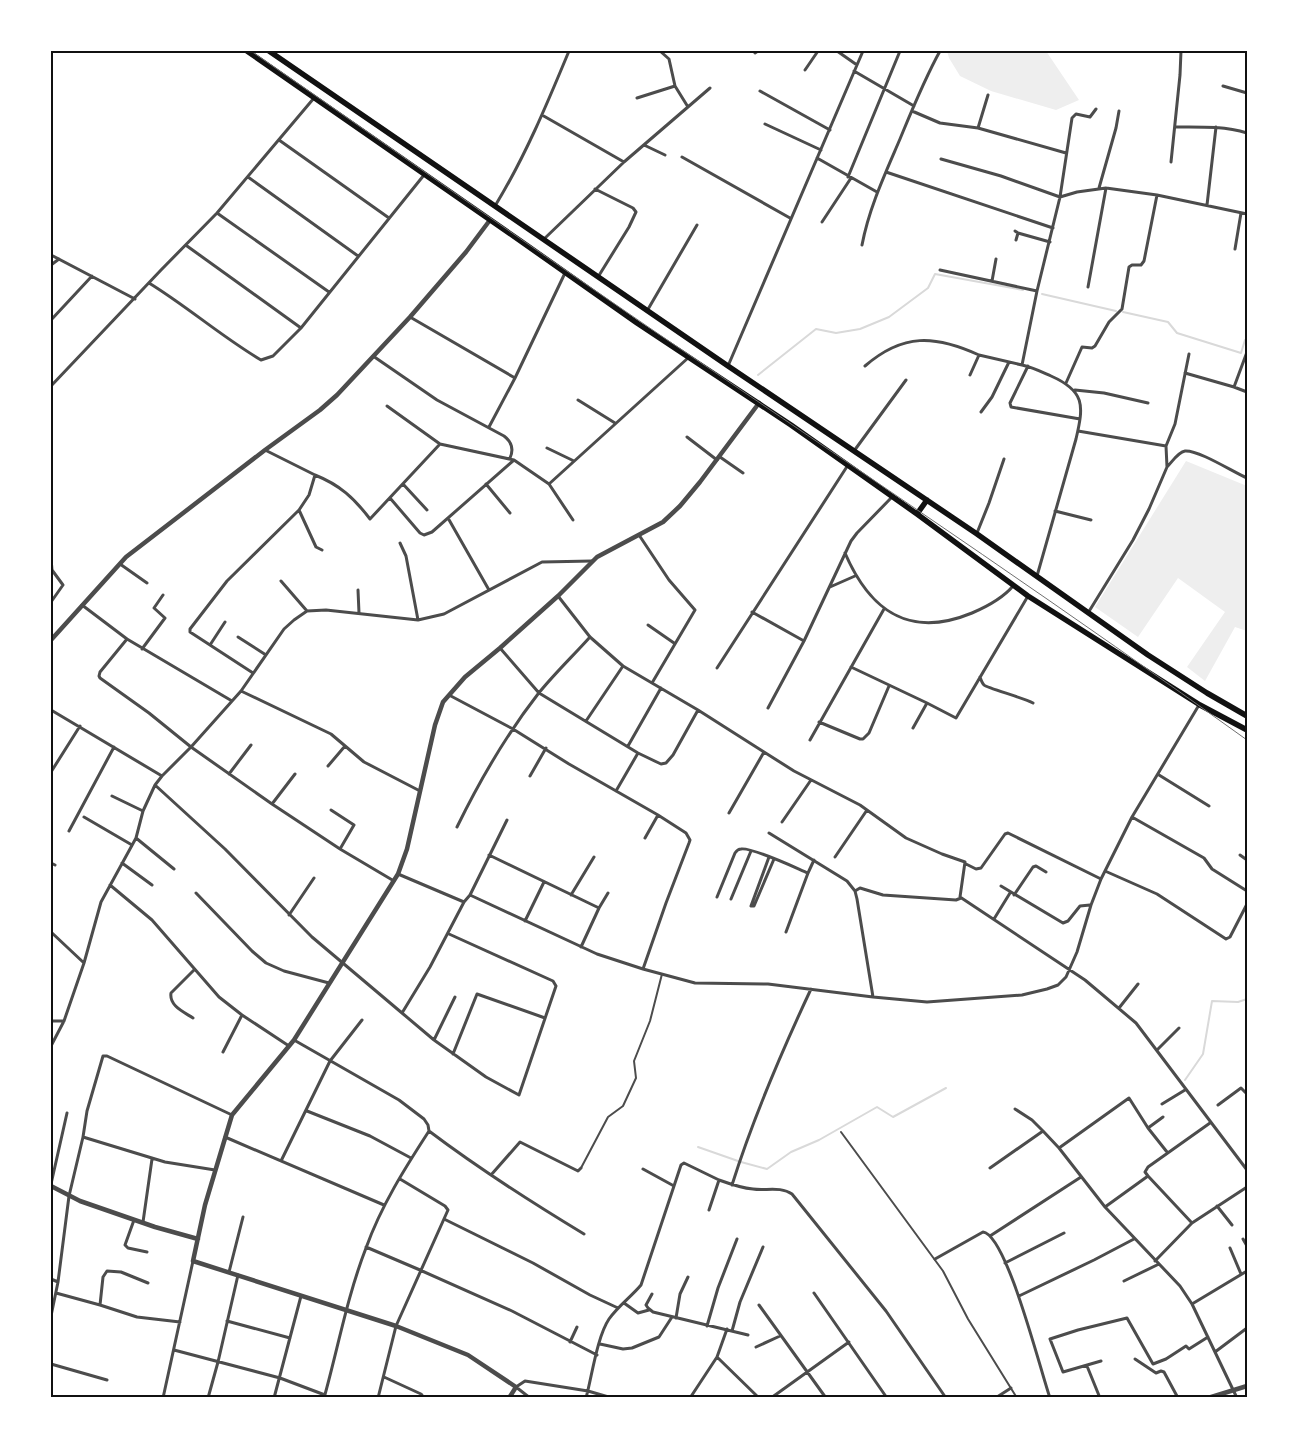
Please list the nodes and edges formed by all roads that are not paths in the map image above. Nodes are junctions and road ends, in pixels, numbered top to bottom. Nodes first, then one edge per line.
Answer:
1 (247, 51) edge
2 (269, 51) edge
3 (569, 51) edge
4 (660, 51) edge
5 (818, 51) edge
6 (837, 51) edge
7 (863, 51) edge
8 (900, 51) edge
9 (940, 51) edge
10 (1181, 51) edge
11 (857, 65) junction
12 (289, 66) junction
13 (805, 70) dead end
14 (854, 71) junction
15 (282, 77) junction
16 (675, 86) junction
17 (1224, 86) dead end
18 (710, 88) dead end
19 (884, 88) junction
20 (760, 91) dead end
21 (1247, 93) edge
22 (988, 95) dead end
23 (314, 98) junction
24 (637, 98) dead end
25 (914, 106) junction
26 (688, 107) junction
27 (1096, 109) dead end
28 (912, 111) junction
29 (1119, 111) dead end
30 (542, 114) junction
31 (765, 124) dead end
32 (1175, 127) junction
33 (1216, 127) junction
34 (978, 128) junction
35 (830, 130) junction
36 (1247, 133) edge
37 (279, 140) junction
38 (644, 144) junction
39 (821, 150) junction
40 (1066, 153) junction
41 (665, 155) dead end
42 (682, 157) dead end
43 (817, 158) junction
44 (941, 159) dead end
45 (624, 162) junction
46 (1171, 162) dead end
47 (886, 172) junction
48 (424, 174) junction
49 (248, 177) junction
50 (850, 178) junction
51 (1099, 188) junction
52 (1106, 188) junction
53 (595, 189) junction
54 (877, 192) junction
55 (1157, 195) junction
56 (1060, 197) junction
57 (1208, 205) junction
58 (495, 206) junction
59 (217, 213) junction
60 (1241, 213) junction
61 (1247, 214) edge
62 (388, 218) junction
63 (790, 218) junction
64 (490, 220) junction
65 (822, 222) dead end
66 (697, 224) dead end
67 (1053, 228) junction
68 (544, 239) junction
69 (1016, 240) dead end
70 (1050, 242) junction
71 (862, 245) dead end
72 (187, 246) junction
73 (1234, 250) dead end
74 (51, 255) edge
75 (358, 256) junction
76 (59, 259) junction
77 (996, 259) dead end
78 (51, 265) edge
79 (940, 270) dead end
80 (565, 272) junction
81 (92, 276) junction
82 (598, 277) junction
83 (992, 281) junction
84 (149, 284) junction
85 (1088, 287) dead end
86 (1037, 291) junction
87 (330, 292) junction
88 (135, 299) junction
89 (647, 311) junction
90 (410, 317) junction
91 (51, 320) edge
92 (300, 328) junction
93 (1247, 352) edge
94 (1189, 354) dead end
95 (979, 355) junction
96 (373, 356) junction
97 (688, 358) junction
98 (1009, 362) junction
99 (1022, 364) junction
100 (728, 366) junction
101 (865, 366) dead end
102 (1028, 366) junction
103 (1185, 374) junction
104 (970, 375) dead end
105 (515, 378) junction
106 (906, 380) dead end
107 (1066, 383) junction
108 (51, 386) edge
109 (1234, 387) junction
110 (1075, 390) junction
111 (1247, 392) edge
112 (578, 400) dead end
113 (759, 403) junction
114 (1148, 403) dead end
115 (387, 406) dead end
116 (982, 412) dead end
117 (1080, 419) junction
118 (615, 423) junction
119 (489, 427) junction
120 (1078, 431) junction
121 (687, 438) dead end
122 (440, 444) junction
123 (1166, 446) junction
124 (547, 448) dead end
125 (265, 450) junction
126 (854, 452) junction
127 (718, 458) junction
128 (512, 459) junction
129 (1004, 459) dead end
130 (574, 461) junction
131 (848, 465) junction
132 (1168, 467) junction
133 (743, 473) dead end
134 (315, 475) junction
135 (1247, 478) edge
136 (403, 484) junction
137 (486, 484) junction
138 (549, 484) junction
139 (892, 497) junction
140 (390, 498) junction
141 (927, 500) junction
142 (299, 510) junction
143 (427, 510) dead end
144 (510, 512) dead end
145 (1055, 512) junction
146 (917, 514) junction
147 (448, 518) junction
148 (573, 520) dead end
149 (1091, 520) dead end
150 (976, 534) junction
151 (639, 535) junction
152 (400, 543) dead end
153 (322, 550) dead end
154 (845, 553) junction
155 (51, 558) edge
156 (592, 561) junction
157 (120, 564) junction
158 (855, 576) junction
159 (1037, 577) junction
160 (281, 581) dead end
161 (147, 583) dead end
162 (1013, 586) junction
163 (830, 587) junction
164 (358, 590) dead end
165 (489, 590) junction
166 (163, 595) dead end
167 (53, 596) edge
168 (558, 596) junction
169 (1028, 596) junction
170 (51, 602) edge
171 (82, 605) junction
172 (884, 609) junction
173 (307, 611) junction
174 (752, 612) junction
175 (359, 613) junction
176 (1088, 613) junction
177 (418, 620) junction
178 (225, 622) dead end
179 (648, 626) dead end
180 (238, 637) dead end
181 (590, 637) junction
182 (127, 639) junction
183 (51, 640) edge
184 (804, 641) junction
185 (674, 644) junction
186 (210, 645) junction
187 (500, 648) junction
188 (142, 649) junction
189 (266, 655) junction
190 (623, 666) junction
191 (851, 667) junction
192 (717, 668) dead end
193 (253, 673) junction
194 (980, 677) junction
195 (652, 683) junction
196 (889, 686) junction
197 (661, 688) junction
198 (241, 691) junction
199 (539, 693) junction
200 (449, 695) junction
201 (232, 701) junction
202 (926, 703) junction
203 (1033, 703) dead end
204 (1200, 705) junction
205 (768, 708) dead end
206 (51, 710) edge
207 (698, 710) junction
208 (1247, 716) edge
209 (586, 721) junction
210 (819, 722) junction
211 (80, 726) junction
212 (913, 728) dead end
213 (513, 729) junction
214 (1247, 730) edge
215 (810, 740) dead end
216 (251, 745) dead end
217 (345, 746) junction
218 (114, 747) junction
219 (628, 747) junction
220 (191, 748) junction
221 (546, 748) junction
222 (764, 752) junction
223 (638, 753) junction
224 (328, 766) dead end
225 (51, 772) edge
226 (230, 774) junction
227 (295, 774) dead end
228 (1159, 775) junction
229 (162, 776) junction
230 (530, 776) dead end
231 (811, 780) junction
232 (155, 785) junction
233 (420, 790) junction
234 (616, 791) junction
235 (112, 796) dead end
236 (272, 804) junction
237 (1209, 806) dead end
238 (331, 810) dead end
239 (867, 810) junction
240 (144, 812) junction
241 (729, 813) dead end
242 (658, 815) junction
243 (84, 817) dead end
244 (1132, 817) junction
245 (507, 820) dead end
246 (782, 822) dead end
247 (457, 827) dead end
248 (69, 831) dead end
249 (769, 833) dead end
250 (136, 838) junction
251 (645, 838) dead end
252 (132, 846) junction
253 (340, 848) junction
254 (751, 851) junction
255 (489, 855) junction
256 (1240, 855) dead end
257 (594, 857) dead end
258 (769, 857) junction
259 (835, 857) dead end
260 (774, 859) junction
261 (814, 860) junction
262 (1247, 860) edge
263 (122, 862) junction
264 (51, 863) edge
265 (966, 864) junction
266 (56, 865) dead end
267 (174, 869) dead end
268 (1105, 871) junction
269 (1046, 872) dead end
270 (808, 873) junction
271 (398, 874) junction
272 (314, 878) dead end
273 (1101, 879) junction
274 (394, 881) junction
275 (544, 882) junction
276 (110, 885) junction
277 (152, 885) dead end
278 (1001, 886) dead end
279 (855, 891) junction
280 (1247, 891) edge
281 (196, 893) dead end
282 (608, 893) dead end
283 (1010, 893) junction
284 (470, 895) junction
285 (571, 895) junction
286 (1014, 896) junction
287 (717, 897) dead end
288 (961, 898) junction
289 (731, 899) dead end
290 (464, 902) junction
291 (1247, 904) edge
292 (1091, 905) junction
293 (599, 908) junction
294 (290, 915) junction
295 (994, 919) junction
296 (525, 921) junction
297 (51, 932) edge
298 (786, 932) dead end
299 (448, 934) junction
300 (581, 947) junction
301 (84, 962) junction
302 (343, 963) junction
303 (641, 968) junction
304 (1070, 969) junction
305 (194, 970) junction
306 (662, 974) junction
307 (329, 983) junction
308 (1138, 984) dead end
309 (811, 989) junction
310 (455, 997) dead end
311 (873, 997) junction
312 (1119, 1008) junction
313 (402, 1013) junction
314 (242, 1015) junction
315 (193, 1018) dead end
316 (545, 1018) junction
317 (362, 1020) dead end
318 (64, 1021) junction
319 (51, 1022) edge
320 (1179, 1028) dead end
321 (294, 1040) junction
322 (434, 1040) junction
323 (51, 1046) edge
324 (290, 1046) junction
325 (1157, 1050) junction
326 (223, 1052) dead end
327 (453, 1054) junction
328 (330, 1061) junction
329 (1247, 1084) edge
330 (1242, 1088) junction
331 (1185, 1089) junction
332 (1247, 1094) edge
333 (1162, 1104) dead end
334 (1218, 1105) dead end
335 (1015, 1109) dead end
336 (307, 1111) junction
337 (67, 1113) dead end
338 (232, 1115) junction
339 (1163, 1117) dead end
340 (1210, 1123) junction
341 (1148, 1128) junction
342 (428, 1131) junction
343 (1043, 1131) junction
344 (840, 1132) dead end
345 (225, 1136) junction
346 (83, 1137) junction
347 (1059, 1148) junction
348 (1167, 1152) junction
349 (411, 1158) junction
350 (152, 1159) junction
351 (281, 1161) junction
352 (990, 1168) dead end
353 (644, 1169) dead end
354 (215, 1170) junction
355 (579, 1170) joint
356 (1247, 1170) edge
357 (491, 1175) junction
358 (1148, 1176) junction
359 (1081, 1177) junction
360 (400, 1179) junction
361 (719, 1180) junction
362 (51, 1185) edge
363 (732, 1185) junction
364 (674, 1186) junction
365 (1247, 1186) edge
366 (69, 1196) junction
367 (384, 1205) junction
368 (1217, 1206) junction
369 (1105, 1207) junction
370 (710, 1210) dead end
371 (243, 1217) dead end
372 (134, 1219) junction
373 (444, 1219) junction
374 (143, 1222) junction
375 (1192, 1223) junction
376 (1232, 1225) dead end
377 (1064, 1233) dead end
378 (584, 1234) dead end
379 (990, 1236) junction
380 (198, 1239) junction
381 (737, 1239) dead end
382 (1134, 1239) junction
383 (1243, 1239) dead end
384 (1247, 1246) edge
385 (366, 1247) junction
386 (762, 1247) dead end
387 (1230, 1248) dead end
388 (147, 1252) dead end
389 (193, 1260) junction
390 (935, 1260) junction
391 (1157, 1262) junction
392 (1005, 1263) junction
393 (420, 1270) junction
394 (1247, 1271) edge
395 (229, 1272) junction
396 (238, 1274) junction
397 (1242, 1274) junction
398 (688, 1277) dead end
399 (51, 1278) edge
400 (1124, 1281) dead end
401 (58, 1282) junction
402 (148, 1282) dead end
403 (814, 1292) dead end
404 (56, 1293) junction
405 (652, 1294) dead end
406 (301, 1296) junction
407 (1019, 1296) junction
408 (624, 1303) junction
409 (100, 1304) junction
410 (1192, 1304) junction
411 (759, 1306) dead end
412 (618, 1308) junction
413 (346, 1310) junction
414 (650, 1310) junction
415 (51, 1316) edge
416 (674, 1317) junction
417 (227, 1321) junction
418 (180, 1322) junction
419 (396, 1326) junction
420 (707, 1326) junction
421 (577, 1327) dead end
422 (1247, 1328) edge
423 (727, 1330) junction
424 (732, 1331) junction
425 (748, 1335) dead end
426 (780, 1336) junction
427 (1208, 1337) junction
428 (290, 1338) junction
429 (570, 1342) junction
430 (849, 1342) junction
431 (600, 1344) junction
432 (756, 1346) dead end
433 (174, 1350) junction
434 (1215, 1352) junction
435 (597, 1355) junction
436 (717, 1357) junction
437 (1135, 1359) dead end
438 (1101, 1361) dead end
439 (218, 1362) junction
440 (51, 1364) edge
441 (1087, 1366) junction
442 (808, 1373) junction
443 (384, 1377) junction
444 (280, 1378) junction
445 (107, 1380) dead end
446 (1247, 1386) edge
447 (516, 1387) junction
448 (1011, 1388) junction
449 (1232, 1390) junction
450 (588, 1391) junction
451 (324, 1396) edge
452 (757, 1397) edge
453 (997, 1397) edge
454 (164, 1398) edge
455 (208, 1398) edge
456 (274, 1398) edge
457 (378, 1398) edge
458 (424, 1398) edge
459 (509, 1398) edge
460 (530, 1398) edge
461 (586, 1398) edge
462 (612, 1398) edge
463 (690, 1398) edge
464 (772, 1398) edge
465 (826, 1398) edge
466 (887, 1398) edge
467 (946, 1398) edge
468 (1016, 1398) edge
469 (1050, 1398) edge
470 (1100, 1398) edge
471 (1178, 1398) edge
472 (1208, 1398) edge
473 (1237, 1398) edge

1 - 15 highway
2 - 12 highway
3 - 30 street
4 - 16 street
5 - 13 street
6 - 11 street
7 - 11 street
8 - 19 street
9 - 25 street
10 - 32 street
11 - 14 street
12 - 15 highway
12 - 58 highway
14 - 19 street
14 - 35 street
15 - 23 highway
16 - 24 street
16 - 26 street
17 - 21 street
18 - 26 street
19 - 25 street
19 - 50 street
20 - 35 street
22 - 34 street
23 - 37 street
23 - 48 highway
25 - 28 street
26 - 38 street
27 - 40 street
28 - 34 street
28 - 47 street
29 - 51 street
30 - 45 street
30 - 58 street
31 - 39 street
32 - 33 street
32 - 46 street
33 - 36 street
33 - 57 street
34 - 40 street
35 - 39 street
37 - 49 street
37 - 62 street
38 - 41 street
38 - 45 street
39 - 43 street
40 - 56 street
42 - 63 street
43 - 50 street
43 - 63 street
44 - 56 street
45 - 53 street
47 - 54 street
47 - 67 street
48 - 62 street
48 - 64 highway
49 - 59 street
49 - 75 street
50 - 54 street
50 - 65 street
51 - 52 street
51 - 56 street
52 - 55 street
52 - 85 street
53 - 68 street
53 - 82 street
54 - 71 street
55 - 57 street
55 - 107 street
56 - 67 street
57 - 60 street
58 - 68 highway
59 - 72 street
59 - 87 street
60 - 61 street
60 - 73 street
62 - 75 street
63 - 100 street
64 - 80 highway
64 - 90 street
66 - 89 street
67 - 70 street
68 - 82 highway
69 - 70 street
70 - 86 street
72 - 84 street
72 - 92 street
74 - 76 street
75 - 87 street
76 - 78 street
76 - 81 street
77 - 83 street
79 - 83 street
80 - 97 highway
80 - 105 street
81 - 88 street
81 - 91 street
82 - 89 highway
83 - 86 street
84 - 88 street
84 - 92 street
86 - 99 street
87 - 92 street
88 - 108 street
89 - 100 highway
90 - 96 street
90 - 105 street
93 - 109 street
94 - 103 street
95 - 98 street
95 - 101 street
95 - 104 street
96 - 119 street
96 - 125 street
97 - 113 highway
97 - 118 street
98 - 99 street
98 - 116 street
99 - 102 street
100 - 126 highway
102 - 107 street
102 - 117 street
103 - 109 street
103 - 123 street
105 - 119 street
106 - 126 street
107 - 110 street
109 - 111 street
110 - 114 street
110 - 117 street
112 - 118 street
113 - 127 street
113 - 131 highway
115 - 122 street
117 - 120 street
118 - 130 street
119 - 128 street
120 - 123 street
120 - 145 street
121 - 127 street
122 - 128 street
122 - 136 street
123 - 132 street
124 - 130 street
125 - 134 street
125 - 157 street
126 - 141 highway
127 - 133 street
127 - 151 street
128 - 137 street
128 - 138 street
129 - 150 street
130 - 138 street
131 - 139 highway
131 - 174 street
132 - 135 street
132 - 176 street
134 - 140 street
134 - 142 street
136 - 140 street
136 - 143 street
137 - 144 street
137 - 147 street
138 - 148 street
139 - 146 highway
139 - 154 street
140 - 147 street
141 - 146 highway
141 - 150 highway
142 - 153 street
142 - 186 street
145 - 149 street
145 - 159 street
146 - 162 highway
147 - 165 street
150 - 159 highway
151 - 156 street
151 - 185 street
152 - 177 street
154 - 158 street
154 - 163 street
155 - 167 street
156 - 165 street
156 - 168 street
157 - 161 street
157 - 171 street
158 - 163 street
158 - 172 street
159 - 176 highway
160 - 173 street
162 - 169 highway
162 - 172 street
163 - 184 street
164 - 175 street
165 - 177 street
166 - 188 street
167 - 170 street
168 - 181 street
168 - 187 street
169 - 194 street
169 - 204 highway
171 - 182 street
171 - 183 street
172 - 191 street
173 - 175 street
173 - 189 street
174 - 184 street
174 - 192 street
175 - 177 street
176 - 208 highway
178 - 186 street
179 - 185 street
180 - 189 street
181 - 190 street
181 - 199 street
182 - 188 street
182 - 220 street
184 - 205 street
185 - 195 street
186 - 193 street
187 - 199 street
187 - 200 street
188 - 201 street
189 - 193 street
190 - 195 street
190 - 209 street
191 - 196 street
191 - 210 street
193 - 198 street
194 - 202 street
194 - 203 street
195 - 197 street
196 - 202 street
196 - 210 street
197 - 207 street
197 - 219 street
198 - 201 street
198 - 217 street
199 - 209 street
199 - 213 street
200 - 213 street
200 - 233 street
201 - 220 street
202 - 212 street
204 - 214 highway
204 - 228 street
206 - 211 street
207 - 222 street
207 - 223 street
209 - 219 street
210 - 215 street
211 - 218 street
211 - 225 street
213 - 221 street
213 - 247 street
216 - 226 street
217 - 224 street
217 - 233 street
218 - 229 street
218 - 248 street
219 - 223 street
220 - 226 street
220 - 229 street
221 - 230 street
221 - 234 street
222 - 231 street
222 - 241 street
223 - 234 street
226 - 236 street
227 - 236 street
228 - 237 street
228 - 244 street
229 - 232 street
231 - 239 street
231 - 246 street
232 - 240 street
232 - 294 street
233 - 271 street
234 - 242 street
235 - 240 street
236 - 253 street
238 - 253 street
239 - 259 street
239 - 265 street
240 - 250 street
242 - 251 street
242 - 303 street
243 - 252 street
244 - 268 street
244 - 280 street
245 - 255 street
249 - 261 street
250 - 252 street
250 - 267 street
252 - 263 street
253 - 274 street
254 - 258 street
254 - 287 street
254 - 289 street
255 - 275 street
255 - 284 street
256 - 262 street
257 - 285 street
258 - 260 street
258 - 260 street
260 - 270 street
261 - 270 street
261 - 279 street
263 - 276 street
263 - 277 street
264 - 266 street
265 - 273 street
265 - 288 street
268 - 273 street
268 - 291 street
269 - 286 street
270 - 298 street
271 - 274 street
271 - 290 street
272 - 294 street
273 - 292 street
274 - 302 street
275 - 285 street
275 - 296 street
276 - 301 street
276 - 305 street
278 - 283 street
279 - 288 street
279 - 311 street
281 - 307 street
282 - 293 street
283 - 286 street
283 - 295 street
284 - 290 street
284 - 296 street
285 - 293 street
286 - 292 street
288 - 295 street
290 - 299 street
292 - 304 street
293 - 300 street
294 - 302 street
295 - 304 street
296 - 300 street
297 - 301 street
299 - 313 street
299 - 316 street
300 - 303 street
301 - 318 street
302 - 307 street
302 - 313 street
303 - 306 street
304 - 311 street
304 - 312 street
305 - 314 street
305 - 315 street
306 - 309 street
306 - 355 lane
307 - 321 street
308 - 312 street
309 - 311 street
309 - 363 street
310 - 322 street
312 - 325 street
313 - 322 street
314 - 324 street
314 - 326 street
316 - 327 street
316 - 327 street
317 - 328 street
318 - 319 street
318 - 323 street
320 - 325 street
321 - 324 street
321 - 328 street
322 - 327 street
324 - 338 street
325 - 331 street
328 - 336 street
328 - 342 street
329 - 330 street
330 - 332 street
330 - 334 street
331 - 333 street
331 - 340 street
335 - 343 street
336 - 349 street
336 - 351 street
337 - 362 street
338 - 345 street
338 - 346 street
339 - 341 street
340 - 348 street
340 - 356 street
341 - 347 street
341 - 348 street
342 - 349 street
342 - 357 street
343 - 347 street
343 - 352 street
344 - 390 lane
345 - 351 street
345 - 354 street
346 - 350 street
346 - 366 street
347 - 359 street
348 - 358 street
349 - 360 street
350 - 354 street
350 - 374 street
351 - 367 street
353 - 364 street
354 - 380 street
355 - 357 street
357 - 378 street
358 - 369 street
358 - 375 street
359 - 369 street
359 - 379 street
360 - 367 street
360 - 373 street
361 - 363 street
361 - 364 street
361 - 370 street
362 - 366 street
363 - 467 street
364 - 408 street
365 - 368 street
366 - 372 street
366 - 401 street
367 - 385 street
368 - 375 street
368 - 376 street
369 - 382 street
371 - 395 street
372 - 374 street
372 - 388 street
373 - 393 street
373 - 412 street
374 - 380 street
375 - 391 street
377 - 392 street
379 - 390 street
379 - 392 street
380 - 389 street
381 - 420 street
382 - 391 street
382 - 407 street
383 - 384 street
385 - 393 street
385 - 413 street
386 - 424 street
387 - 397 street
389 - 395 street
389 - 418 street
390 - 448 lane
391 - 400 street
391 - 410 street
392 - 407 street
393 - 419 street
393 - 429 street
394 - 397 street
395 - 396 street
396 - 406 street
396 - 417 street
397 - 410 street
398 - 416 street
399 - 401 street
401 - 404 street
402 - 409 street
403 - 430 street
404 - 409 street
404 - 415 street
405 - 414 street
406 - 413 street
406 - 428 street
407 - 469 street
408 - 412 street
408 - 414 street
409 - 418 street
410 - 427 street
411 - 426 street
412 - 431 street
413 - 419 street
413 - 451 street
414 - 416 street
416 - 420 street
416 - 431 street
417 - 428 street
417 - 439 street
418 - 433 street
419 - 443 street
419 - 447 street
420 - 423 street
421 - 429 street
422 - 434 street
423 - 424 street
423 - 436 street
424 - 425 street
426 - 432 street
426 - 442 street
427 - 434 street
427 - 441 street
428 - 444 street
429 - 435 street
430 - 442 street
430 - 466 street
431 - 435 street
433 - 439 street
433 - 454 street
434 - 449 street
435 - 450 street
436 - 452 street
436 - 463 street
437 - 471 street
438 - 441 street
439 - 444 street
439 - 455 street
440 - 445 street
441 - 470 street
442 - 464 street
442 - 465 street
443 - 457 street
443 - 458 street
444 - 451 street
444 - 456 street
446 - 449 street
447 - 450 street
447 - 459 street
447 - 460 street
448 - 453 street
448 - 468 lane
449 - 472 street
449 - 473 street
450 - 461 street
450 - 462 street

